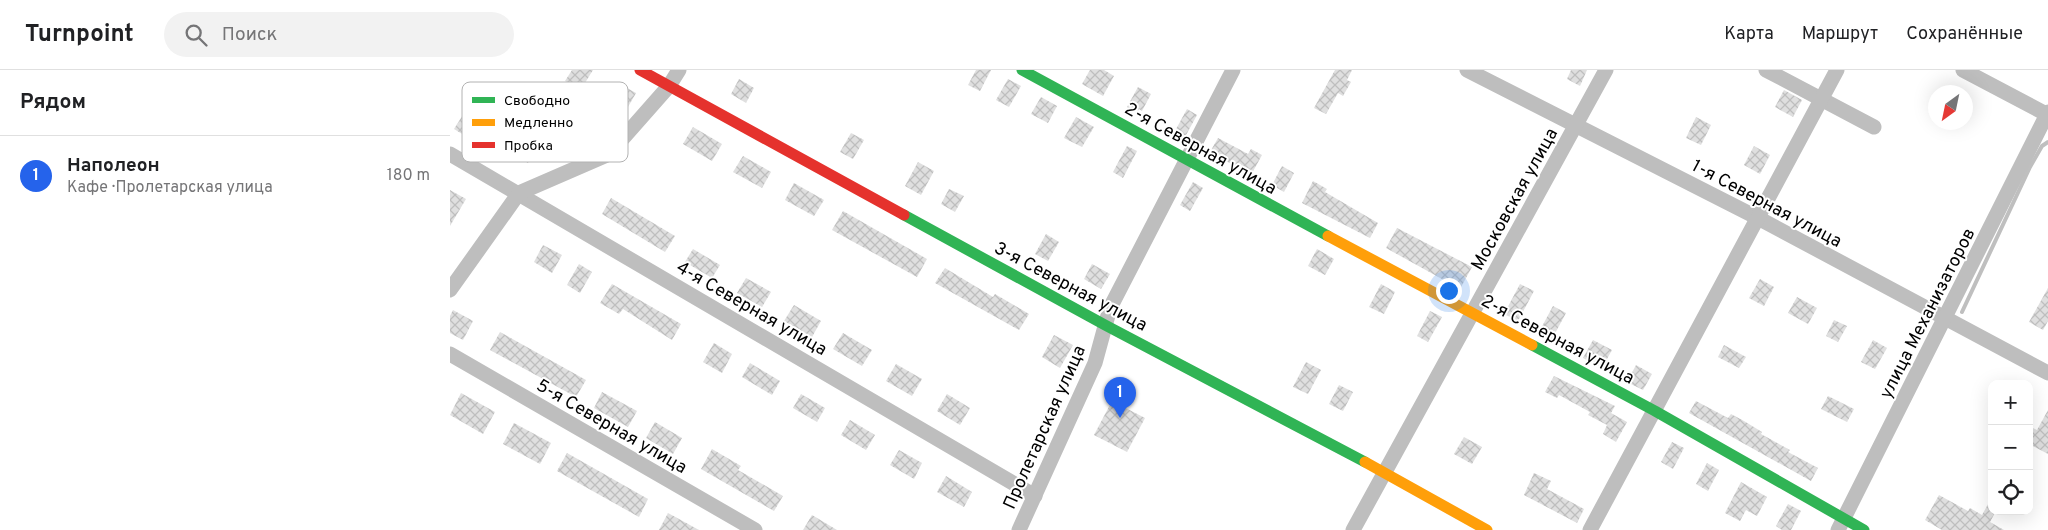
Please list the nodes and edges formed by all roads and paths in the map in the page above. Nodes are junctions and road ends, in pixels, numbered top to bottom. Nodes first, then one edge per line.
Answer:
1 (640, 70) edge
2 (679, 70) edge
3 (1022, 70) edge
4 (1233, 70) edge
5 (1467, 70) edge
6 (1606, 70) edge
7 (1766, 70) edge
8 (1837, 70) edge
9 (1963, 70) edge
10 (669, 86) junction
11 (1822, 98) junction
12 (2048, 114) edge
13 (1575, 126) junction
14 (1874, 127) dead end
15 (628, 132) edge
16 (450, 154) edge
17 (462, 161) edge
18 (1188, 161) junction
19 (465, 162) edge
20 (590, 162) edge
21 (519, 192) junction
22 (1758, 218) junction
23 (450, 290) edge
24 (1472, 314) junction
25 (1945, 318) junction
26 (1105, 325) junction
27 (450, 354) edge
28 (2048, 373) edge
29 (1656, 411) junction
30 (1386, 473) junction
31 (1035, 496) junction
32 (1841, 524) edge
33 (755, 530) edge
34 (1019, 530) edge
35 (1353, 530) edge
36 (1487, 530) edge
37 (1590, 530) edge
38 (1864, 530) edge

1 - 10 street, 3-я Северная улица
2 - 10 street
3 - 18 street, 2-я Северная улица
4 - 18 street, Пролетарская улица
5 - 13 street, 1-я Северная улица
6 - 13 street, Московская улица
7 - 11 street
8 - 11 street
9 - 12 street
10 - 15 street
10 - 26 street, 3-я Северная улица
11 - 14 street
11 - 22 street
12 - 25 street, улица Механизаторов
13 - 22 street, 1-я Северная улица
13 - 24 street, Московская улица
16 - 17 street, 4-я Северная улица
18 - 24 street, 2-я Северная улица
18 - 26 street, Пролетарская улица
19 - 21 street, 4-я Северная улица
20 - 21 street
21 - 23 street
21 - 31 street, 4-я Северная улица
22 - 25 street, 1-я Северная улица
22 - 29 street
24 - 29 street, 2-я Северная улица
24 - 30 street, Московская улица
25 - 28 street, 1-я Северная улица
25 - 32 street, улица Механизаторов
26 - 30 street, 3-я Северная улица
26 - 31 street, Пролетарская улица
27 - 33 street, 5-я Северная улица
29 - 32 street, 2-я Северная улица
29 - 37 street
30 - 35 street, Московская улица
30 - 36 street, 3-я Северная улица
31 - 34 street, Пролетарская улица
32 - 38 street, 2-я Северная улица

